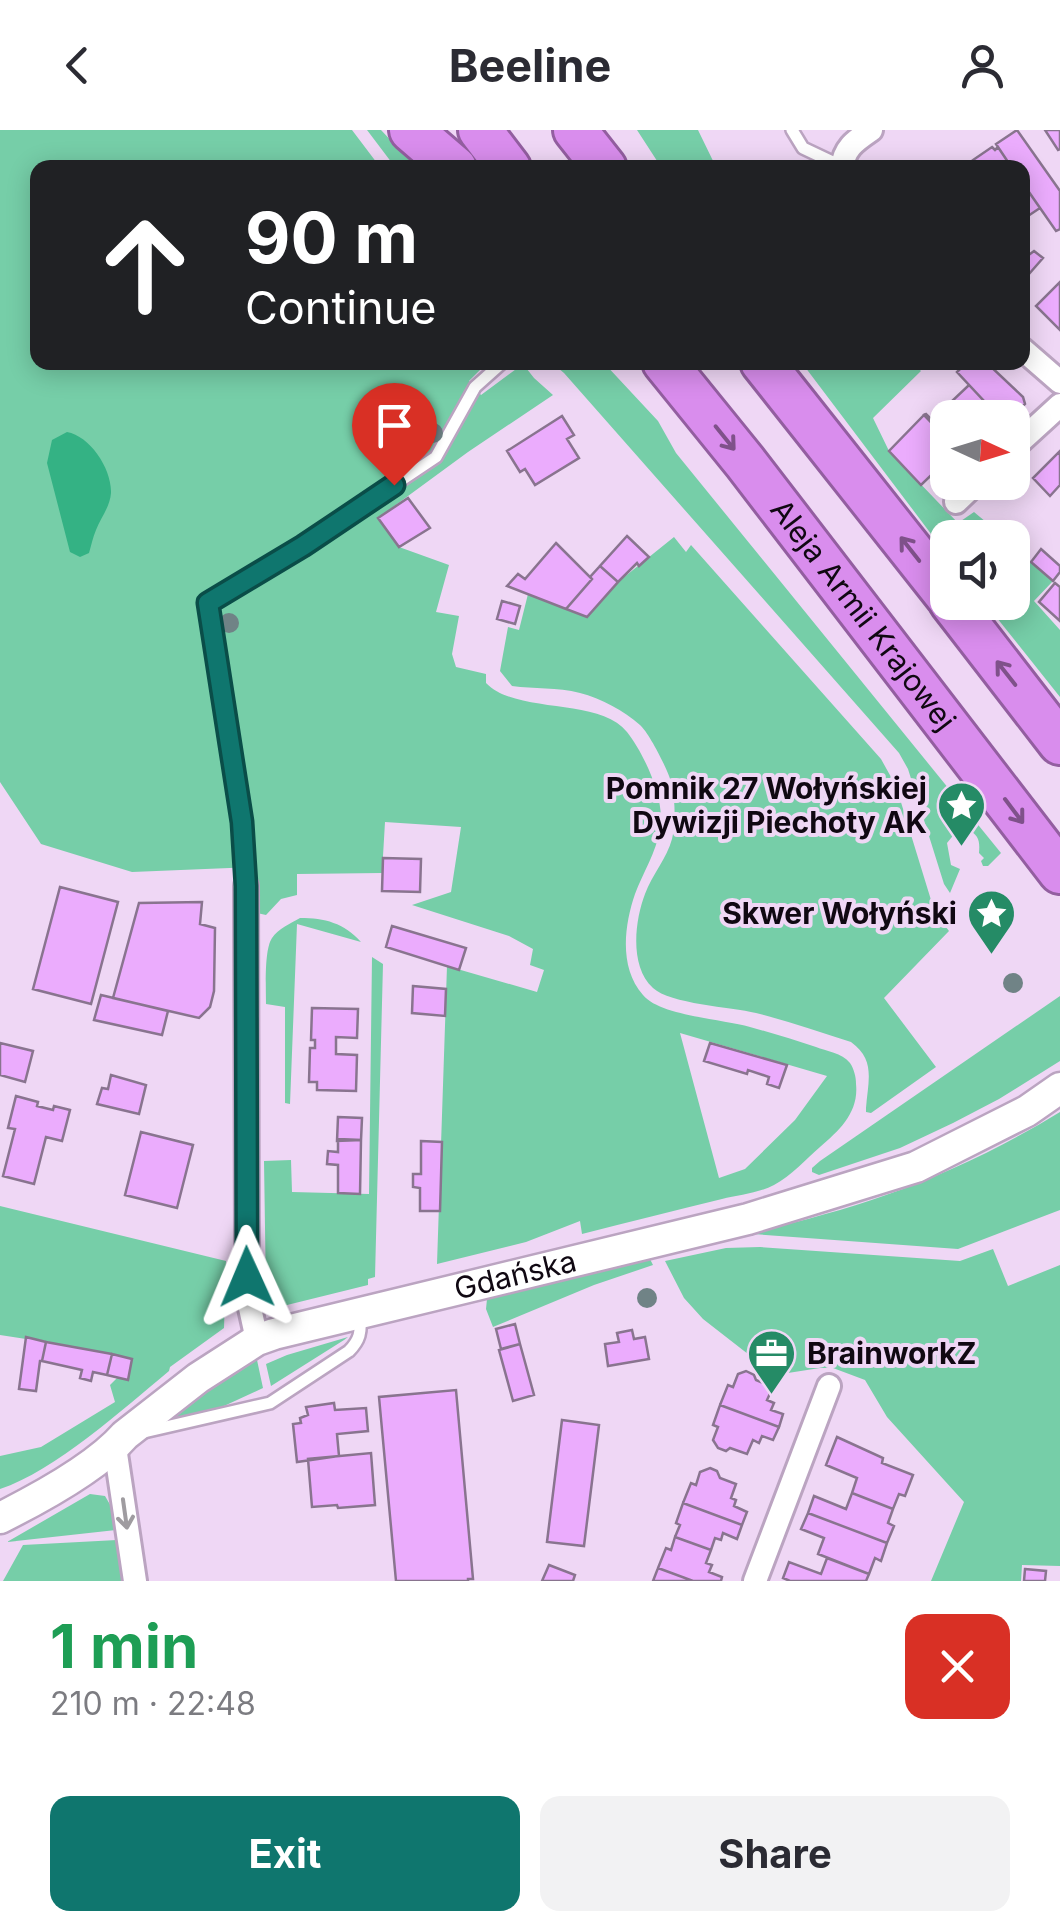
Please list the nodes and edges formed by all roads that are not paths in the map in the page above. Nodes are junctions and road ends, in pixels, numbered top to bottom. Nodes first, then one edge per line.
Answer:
1 (411, 130) edge
2 (480, 130) edge
3 (575, 130) edge
4 (608, 130) edge
5 (792, 130) edge
6 (871, 130) edge
7 (447, 160) edge
8 (503, 160) edge
9 (599, 160) edge
10 (625, 160) edge
11 (827, 160) edge
12 (843, 160) edge
13 (1030, 355) edge
14 (494, 370) edge
15 (670, 370) edge
16 (768, 370) edge
17 (1060, 382) edge
18 (1060, 405) edge
19 (1030, 432) edge
20 (930, 575) edge
21 (965, 620) edge
22 (1060, 743) edge
23 (1060, 872) edge
24 (246, 886) joint
25 (1060, 1088) edge
26 (359, 1312) junction
27 (257, 1340) junction
28 (829, 1386) dead end
29 (120, 1441) junction
30 (0, 1518) edge
31 (134, 1581) edge
32 (754, 1581) edge

1 - 7 highway
2 - 8 highway
3 - 9 highway
4 - 10 highway
5 - 11 lane
6 - 12 street
13 - 17 street
14 - 24 lane
15 -> 23 highway, Aleja Armii Krajowej
20 -> 16 highway
18 - 19 street
22 -> 21 highway
24 - 27 street
25 - 26 street, Gdańska
26 - 27 street, Gdańska
26 - 29 lane
27 - 29 street, Gdańska
28 - 32 street
29 - 30 street, Gdańska
29 -> 31 street

